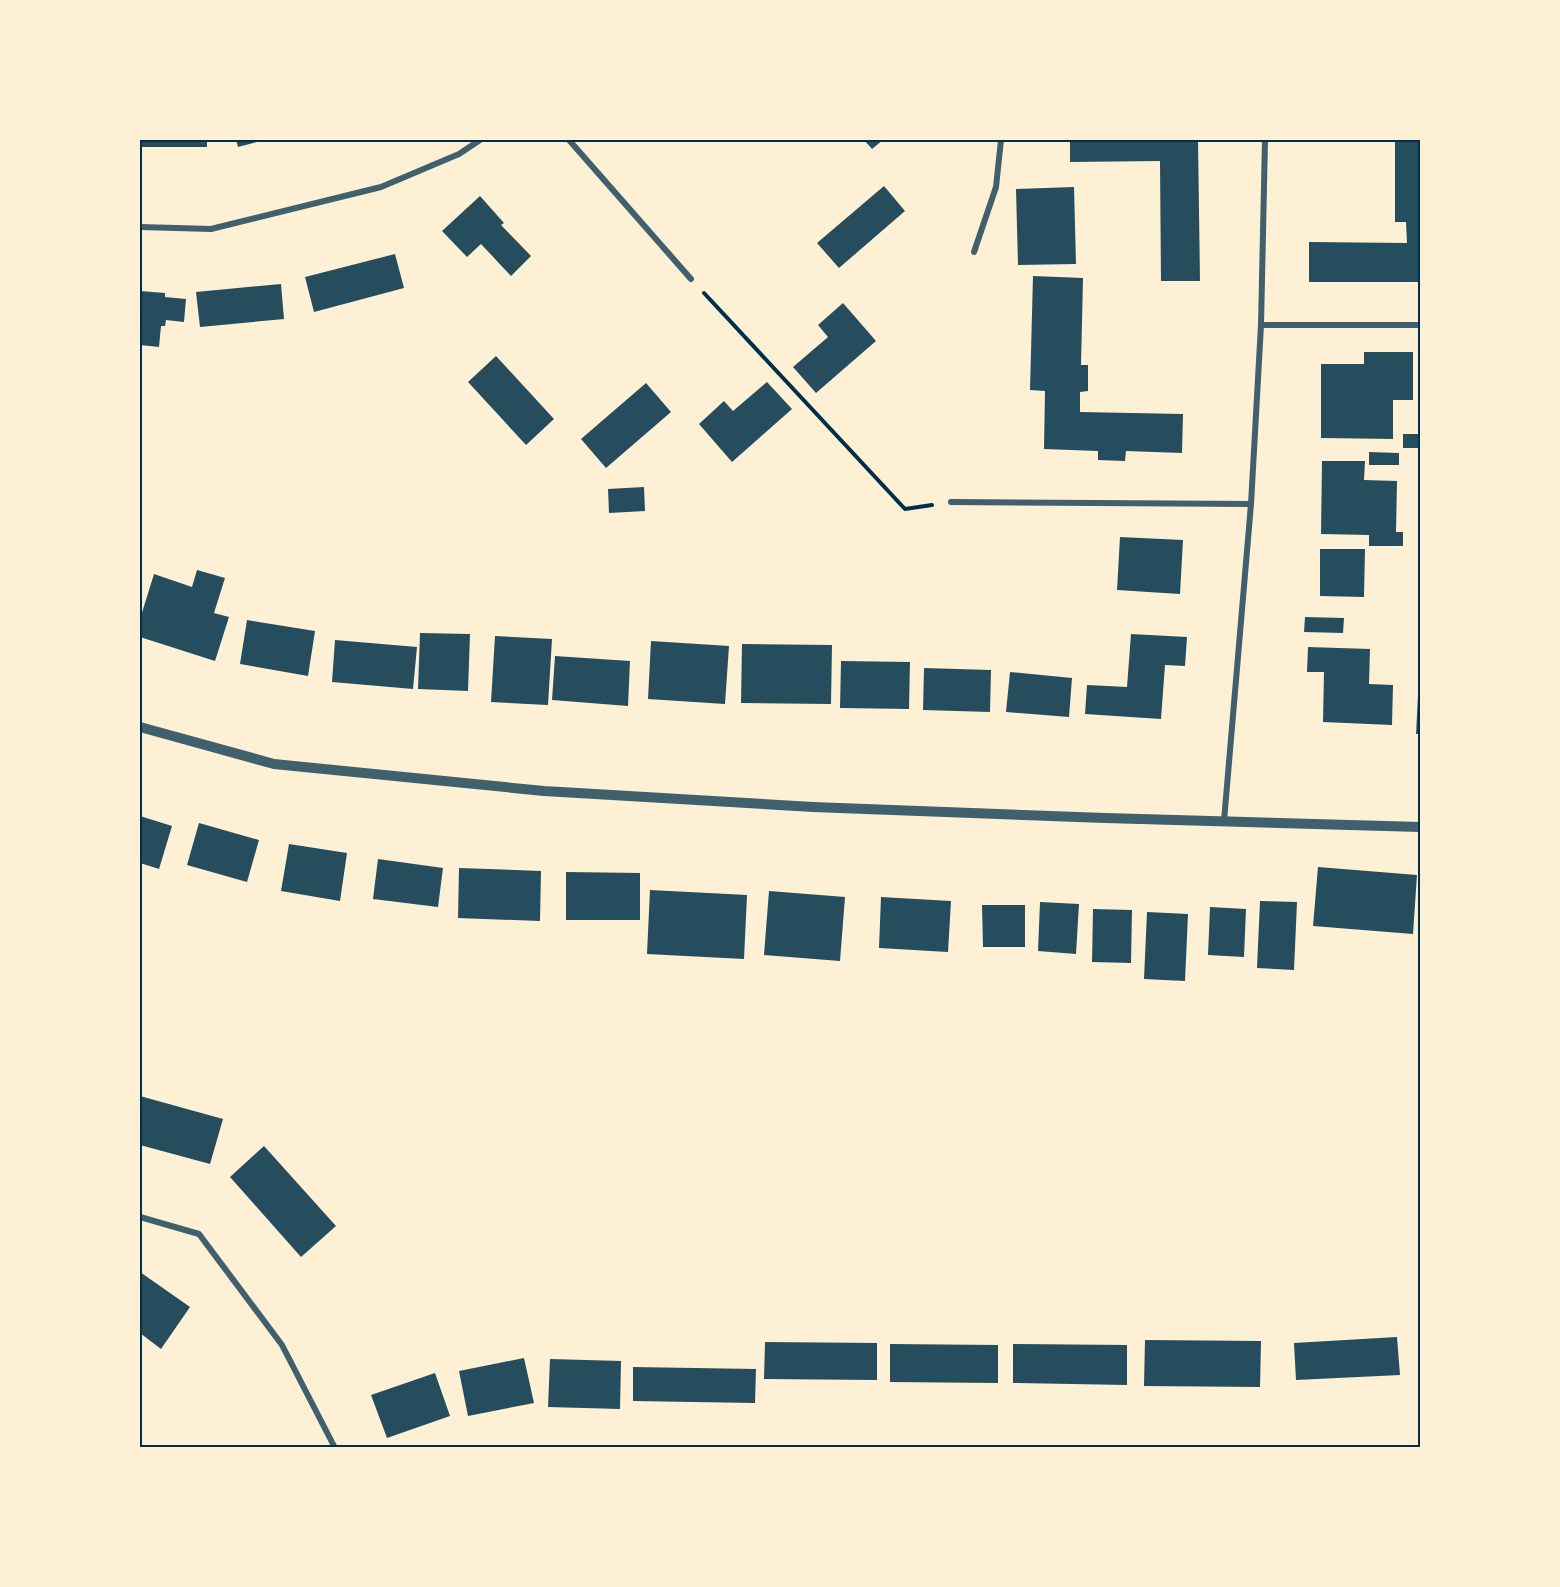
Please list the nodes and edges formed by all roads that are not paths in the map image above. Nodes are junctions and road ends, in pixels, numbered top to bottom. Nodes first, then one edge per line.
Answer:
1 (480, 140) edge
2 (569, 140) edge
3 (1001, 140) edge
4 (1265, 140) edge
5 (140, 227) edge
6 (974, 252) dead end
7 (691, 279) road end
8 (1261, 325) junction
9 (1420, 325) edge
10 (951, 502) road end
11 (1251, 504) junction
12 (140, 727) edge
13 (1224, 821) junction
14 (1420, 827) edge
15 (140, 1217) edge
16 (335, 1448) edge

1 - 5 street
2 - 7 street
3 - 6 street
4 - 8 street
8 - 9 street
8 - 11 street
10 - 11 street
11 - 13 street
12 - 13 street
13 - 14 street
15 - 16 street

